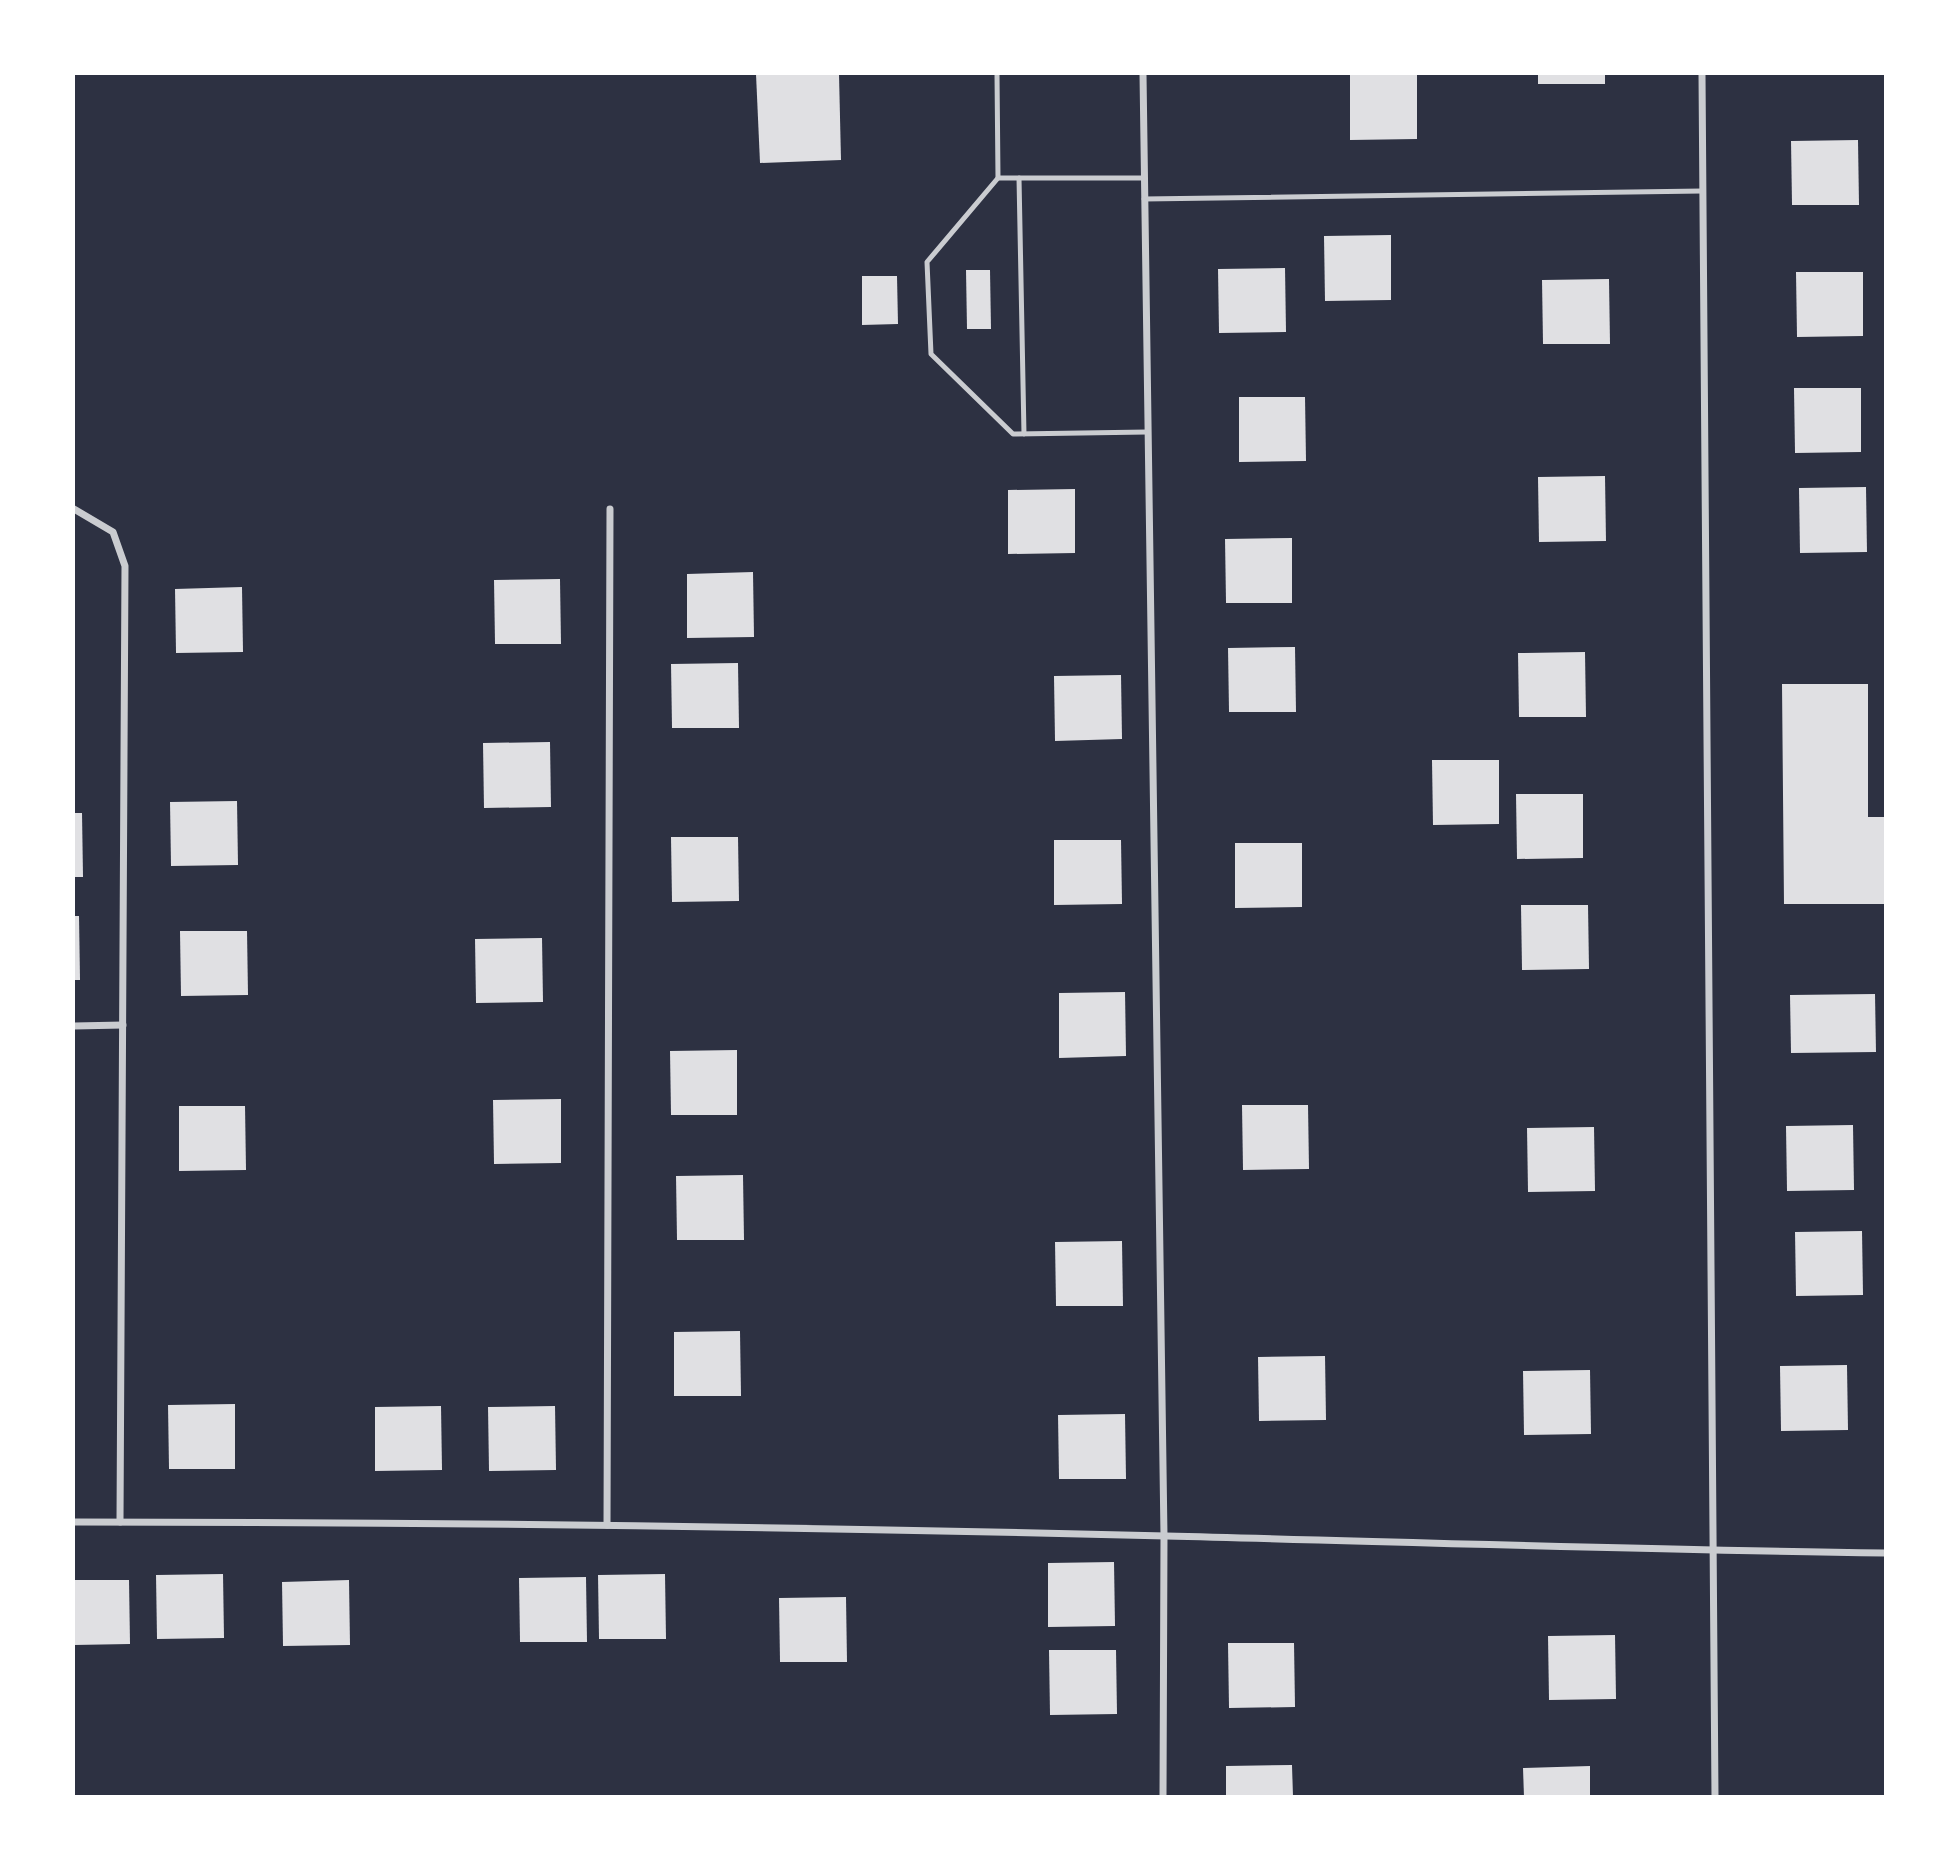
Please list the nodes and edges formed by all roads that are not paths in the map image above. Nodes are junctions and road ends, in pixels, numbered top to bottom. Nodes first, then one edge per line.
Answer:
1 (997, 74) edge
2 (1143, 74) edge
3 (1702, 74) edge
4 (998, 178) junction
5 (1019, 178) junction
6 (1144, 178) junction
7 (1702, 191) junction
8 (1144, 199) junction
9 (1147, 432) junction
10 (1024, 434) junction
11 (74, 509) edge
12 (610, 509) dead end
13 (123, 1025) junction
14 (74, 1026) edge
15 (74, 1522) edge
16 (120, 1522) junction
17 (607, 1525) junction
18 (1164, 1536) junction
19 (1713, 1551) junction
20 (1885, 1553) edge
21 (1163, 1797) edge
22 (1715, 1797) edge

1 - 4 lane
2 - 6 street
3 - 7 street
4 - 5 lane
4 - 10 lane
5 - 6 lane
5 - 10 lane
6 - 8 street
7 - 8 lane
7 - 19 street
8 - 9 street
9 - 10 lane
9 - 18 street
11 - 13 street
12 - 17 street
13 - 14 street
13 - 16 street
15 - 16 street
16 - 17 street
17 - 18 street
18 - 19 street
18 - 21 street
19 - 20 street
19 - 22 street

